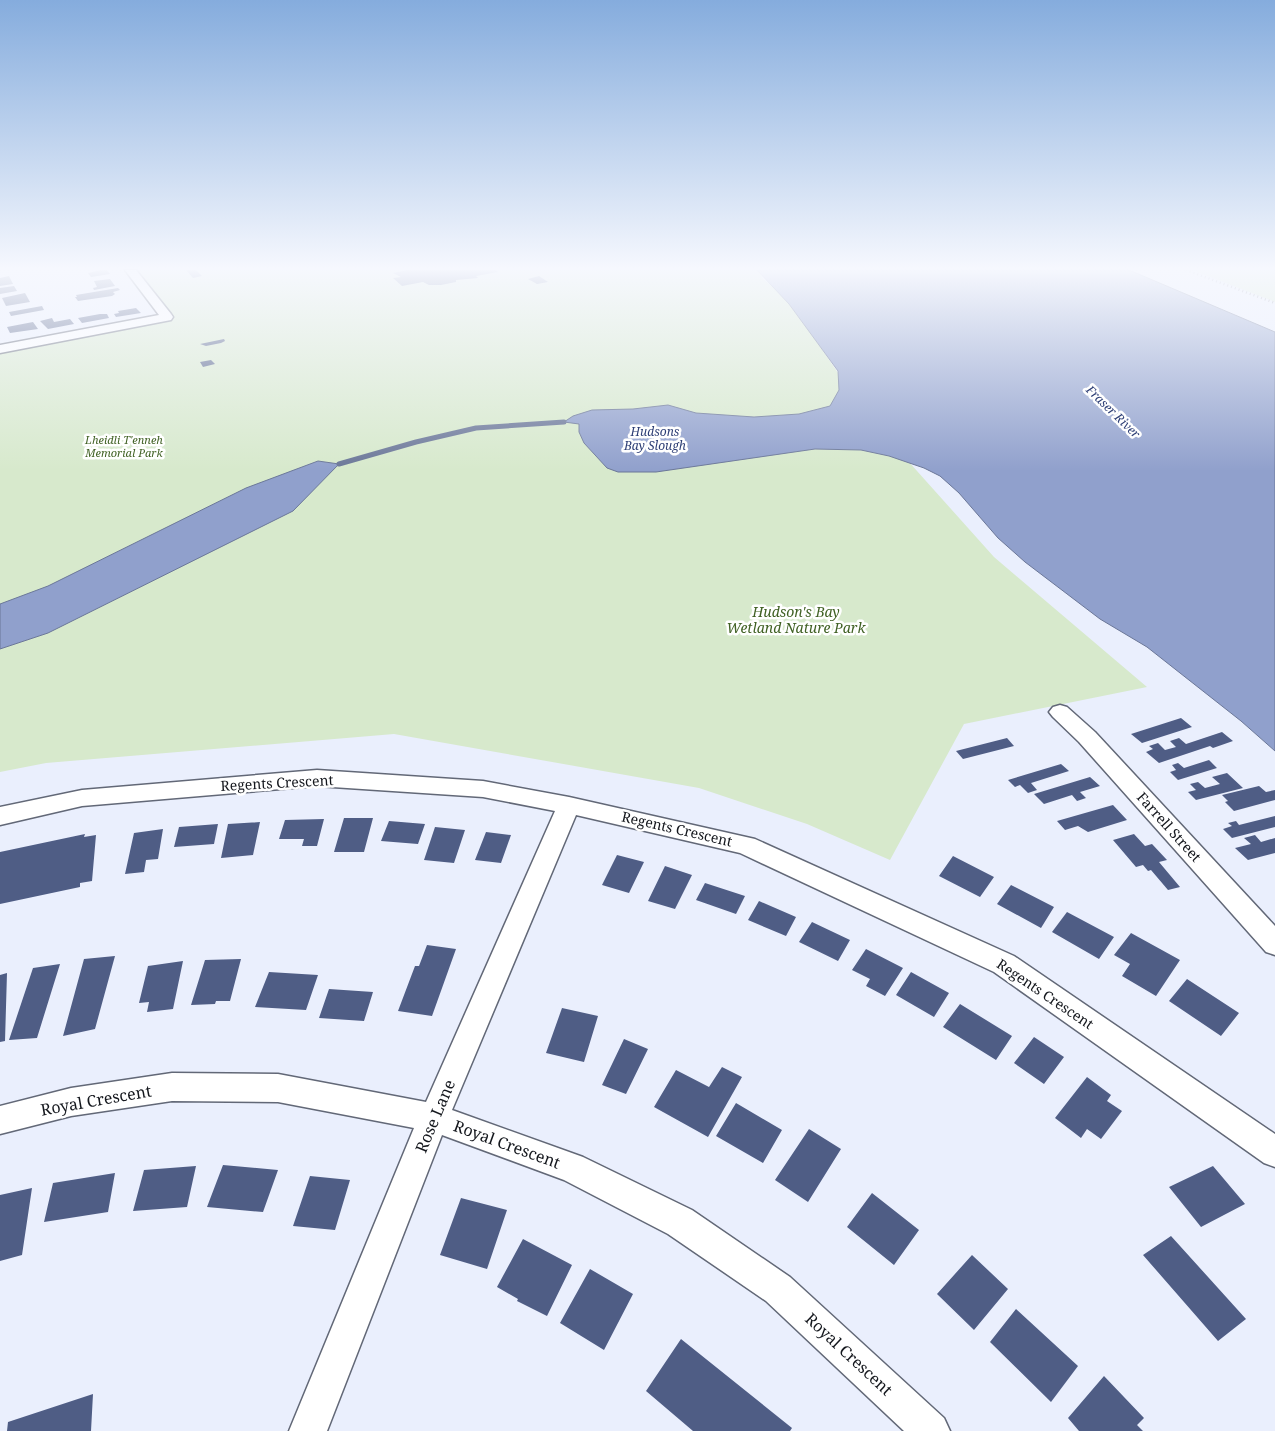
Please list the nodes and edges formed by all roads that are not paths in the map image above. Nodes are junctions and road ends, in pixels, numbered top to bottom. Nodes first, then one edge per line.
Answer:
1 (64, 337) edge
2 (0, 349) edge
3 (1060, 712) dead end
4 (569, 804) junction
5 (0, 816) edge
6 (1275, 944) edge
7 (434, 1118) junction
8 (0, 1120) edge
9 (1275, 1152) edge
10 (308, 1431) edge
11 (931, 1431) edge

1 - 2 street
3 - 6 street, Farrell Street
4 - 5 street, Regents Crescent
4 - 7 street, Rose Lane
4 - 9 street, Regents Crescent
7 - 8 street, Royal Crescent
7 - 10 street, Rose Lane
7 - 11 street, Royal Crescent

